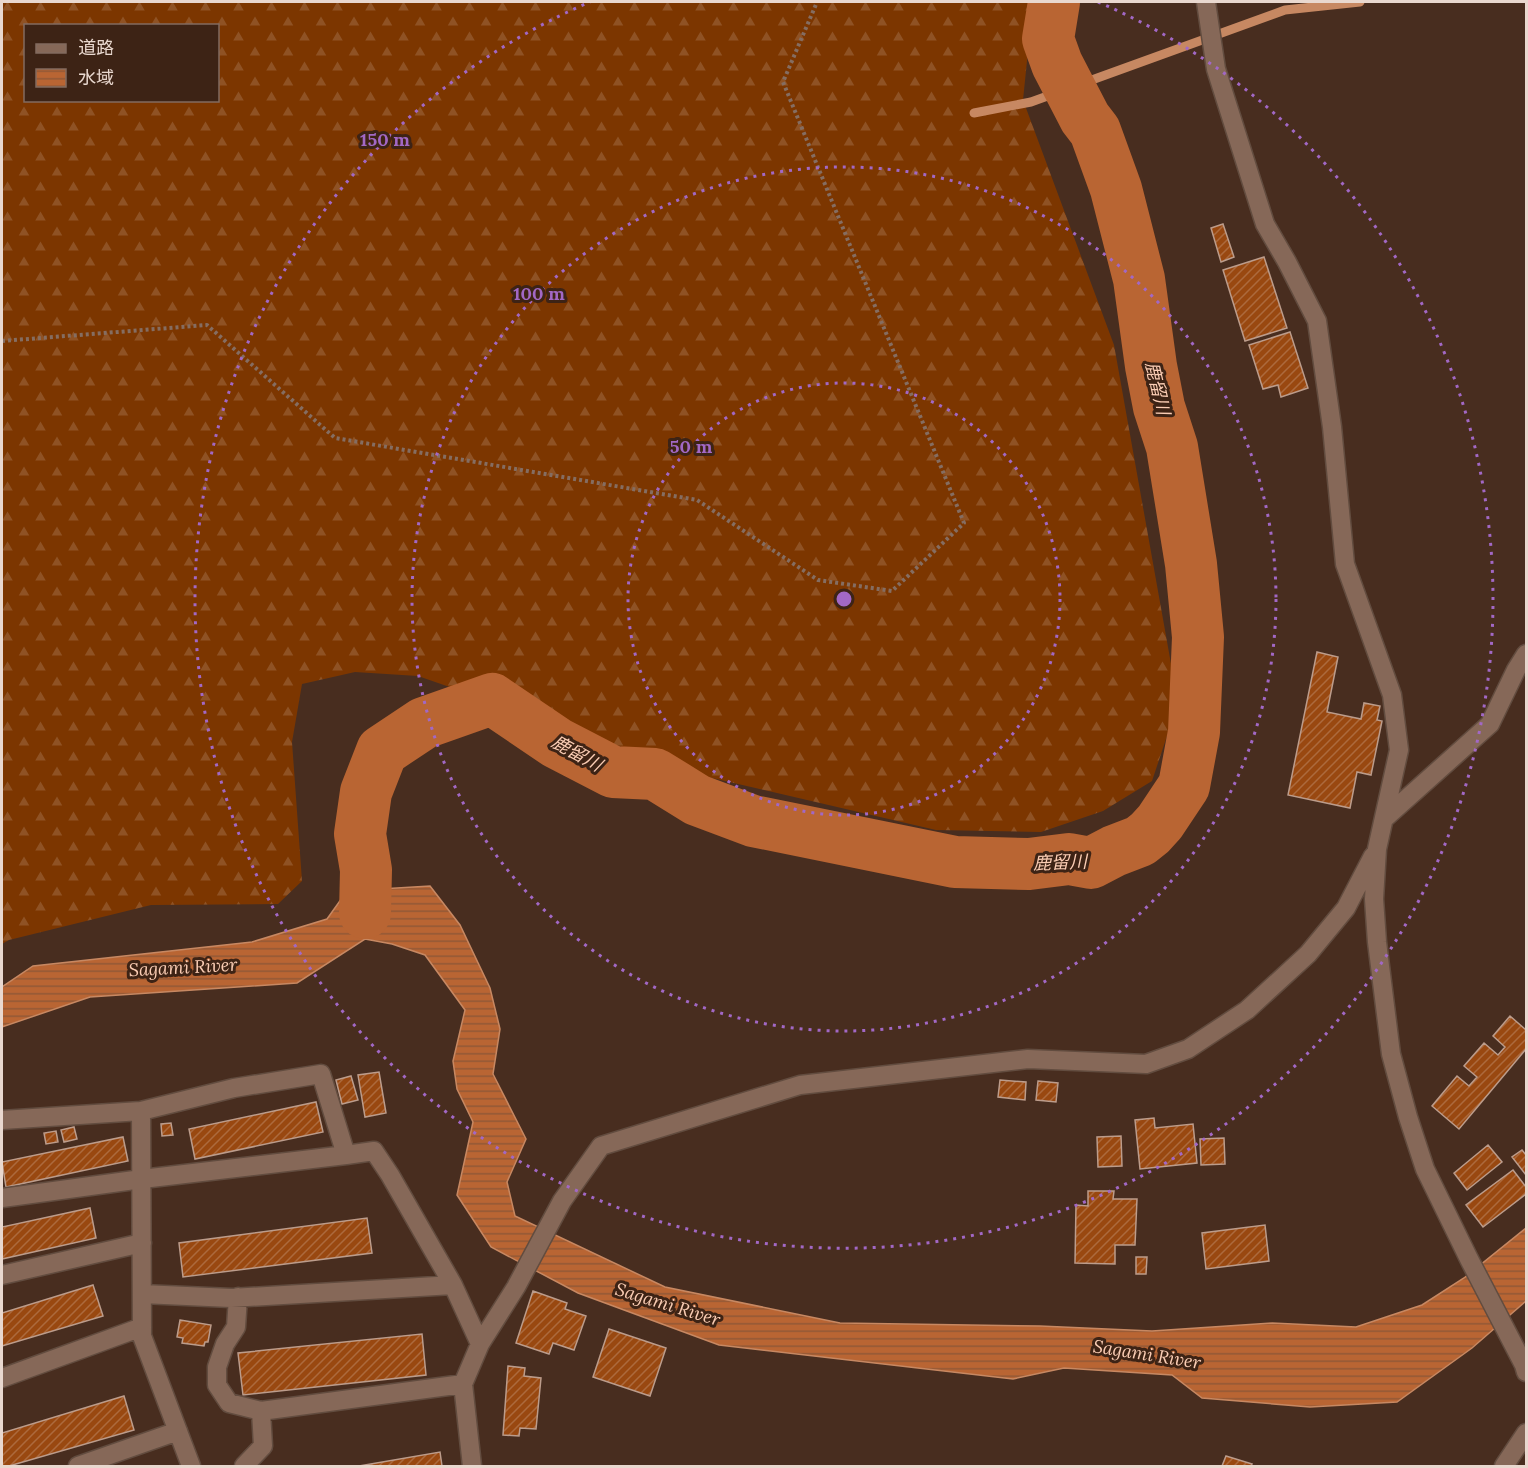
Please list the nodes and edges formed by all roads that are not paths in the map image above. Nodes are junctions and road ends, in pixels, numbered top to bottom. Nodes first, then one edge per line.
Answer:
1 (1206, 2) edge
2 (1527, 654) edge
3 (1385, 818) junction
4 (1377, 849) junction
5 (141, 1111) junction
6 (2, 1120) edge
7 (346, 1155) junction
8 (142, 1179) junction
9 (2, 1198) edge
10 (142, 1243) junction
11 (2, 1275) edge
12 (453, 1284) junction
13 (142, 1294) junction
14 (238, 1297) junction
15 (142, 1327) junction
16 (480, 1344) junction
17 (1525, 1368) edge
18 (2, 1378) edge
19 (463, 1384) junction
20 (261, 1411) junction
21 (178, 1431) junction
22 (1527, 1433) edge
23 (78, 1467) edge
24 (191, 1467) edge
25 (244, 1467) edge
26 (472, 1467) edge
27 (1504, 1467) edge

1 - 3 street
2 - 3 street
3 - 4 street
4 - 16 street
4 - 17 street
5 - 6 street
5 - 7 street
5 - 8 street
7 - 8 street
7 - 12 street
8 - 9 street
8 - 10 street
10 - 11 street
10 - 13 street
12 - 14 street
12 - 16 street
13 - 14 street
13 - 15 street
14 - 20 street
15 - 18 street
15 - 21 street
16 - 19 street
19 - 20 street
19 - 26 street
20 - 25 street
21 - 23 street
21 - 24 street
22 - 27 street

